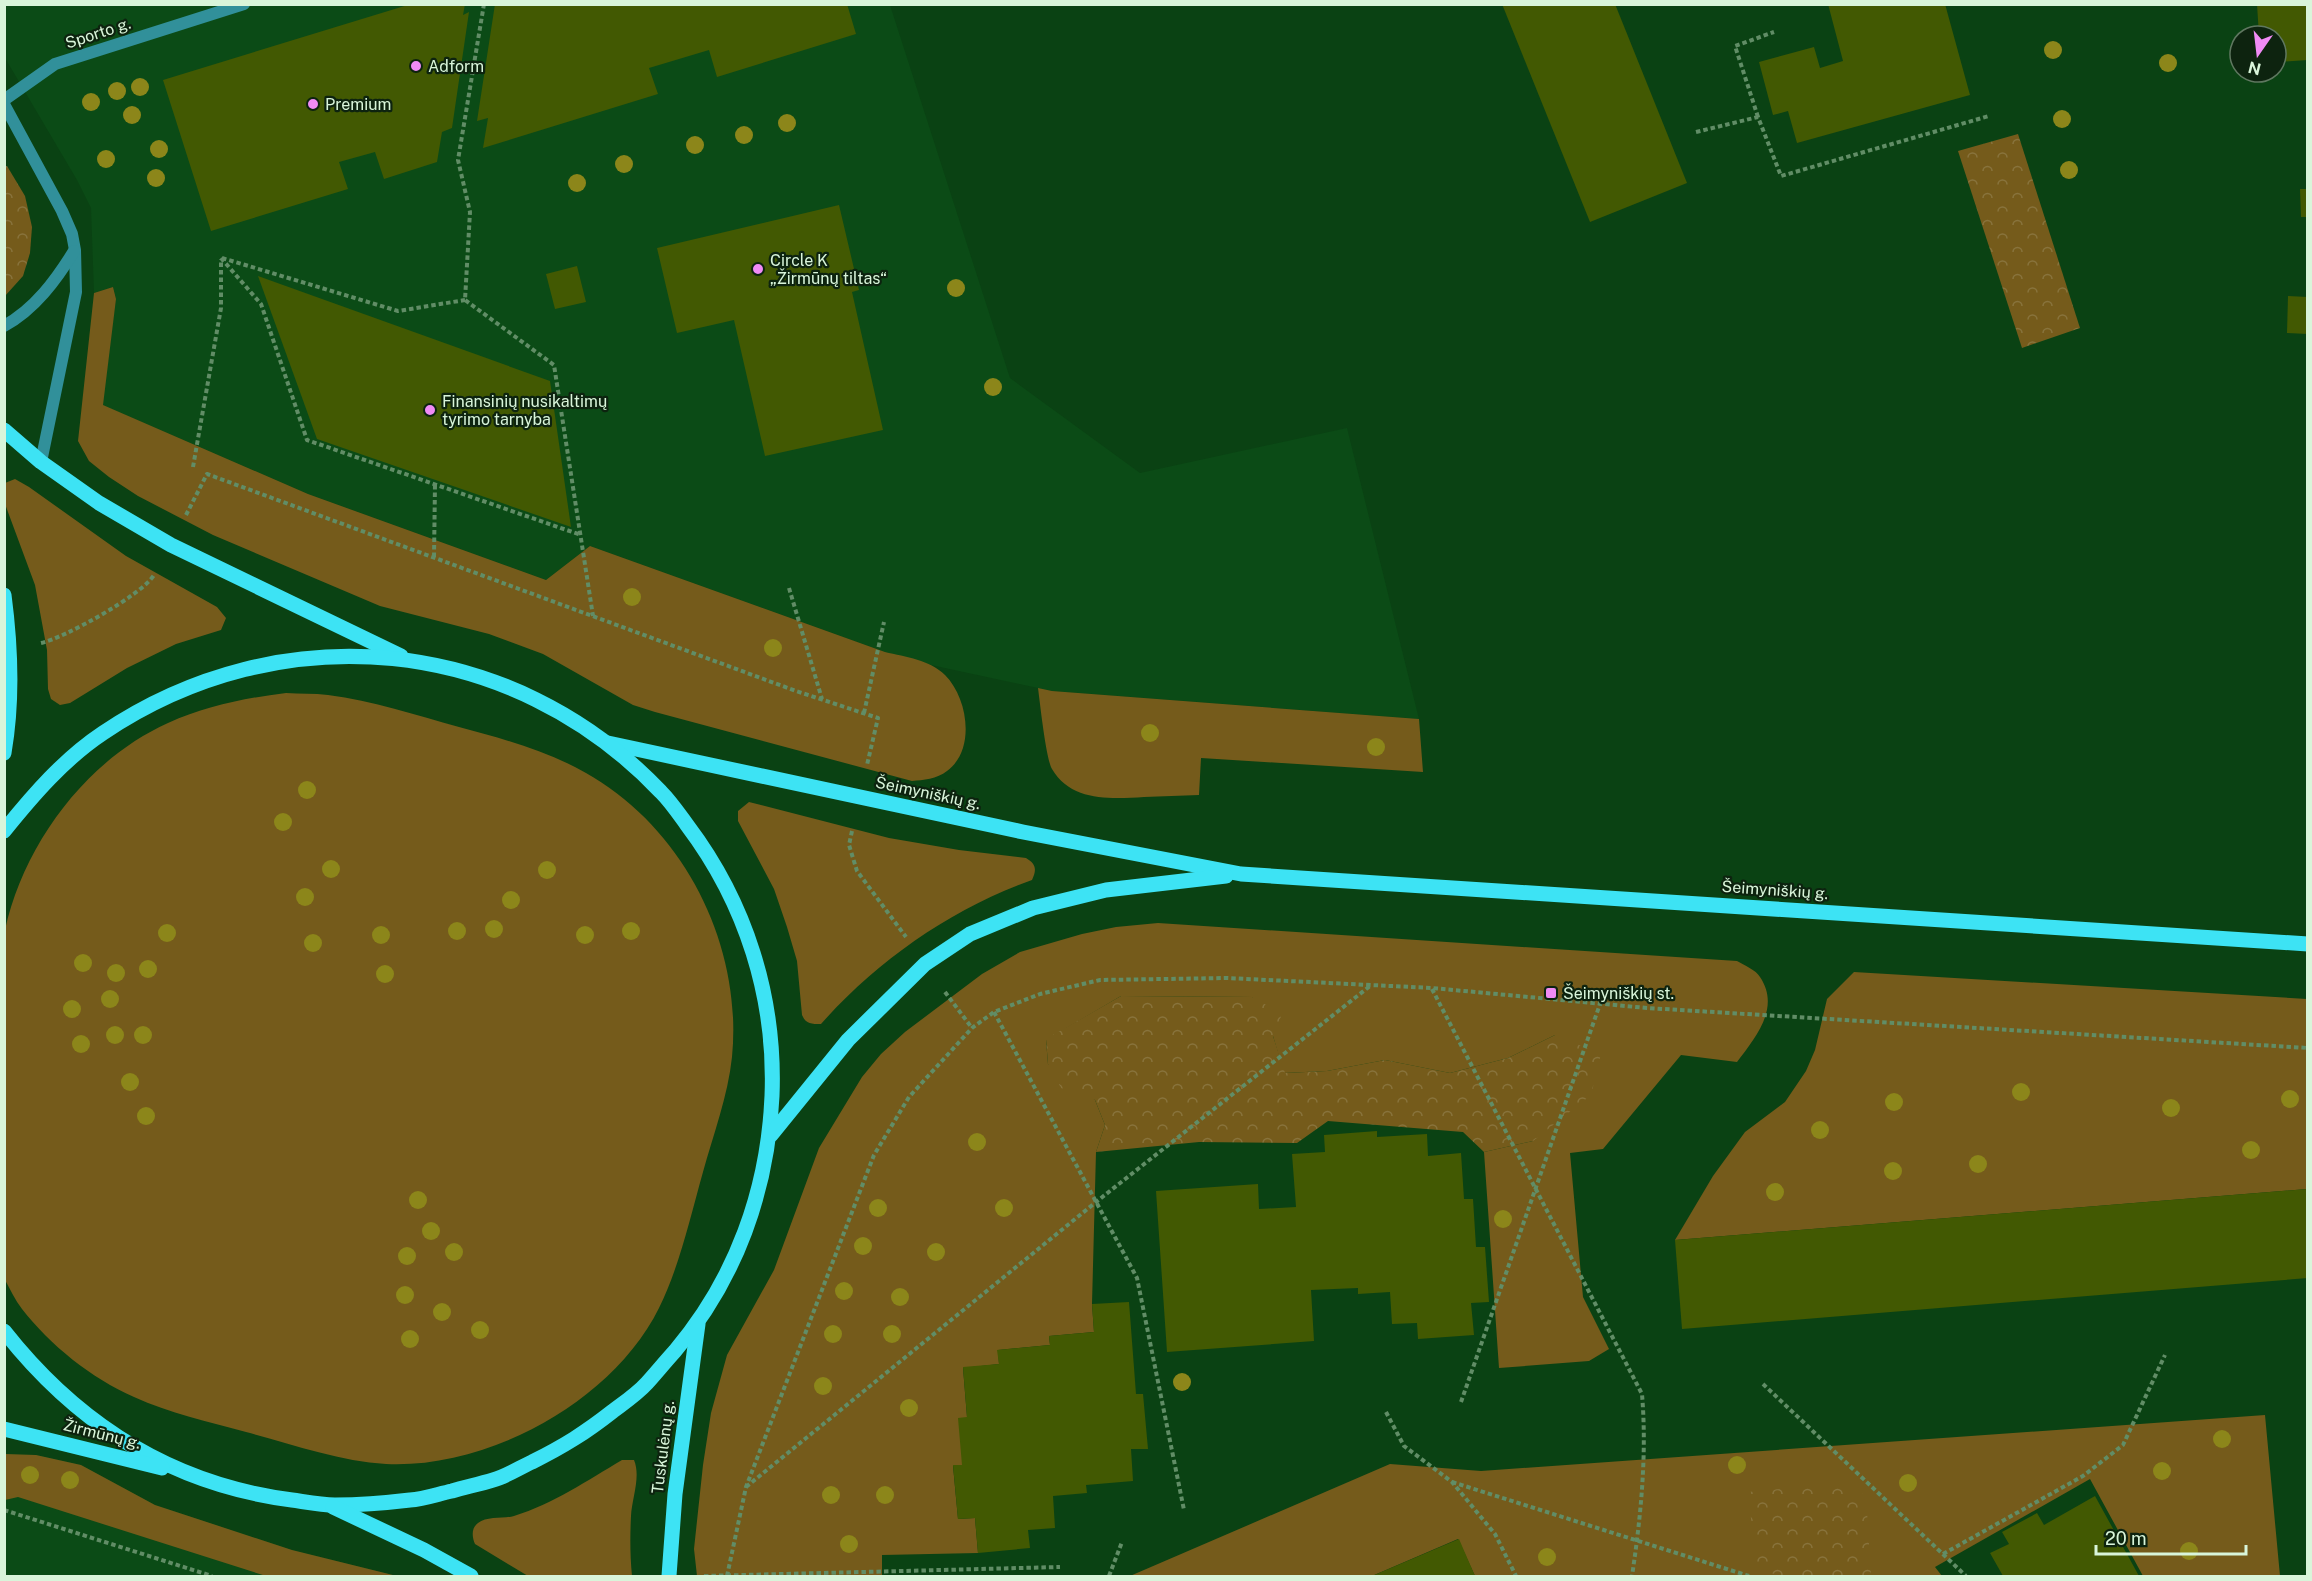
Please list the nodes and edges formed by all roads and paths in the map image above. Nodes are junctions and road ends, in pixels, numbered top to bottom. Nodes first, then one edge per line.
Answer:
1 (244, 4) edge
2 (484, 4) edge
3 (1774, 32) dead end
4 (4, 102) edge
5 (1989, 116) dead end
6 (1758, 117) junction
7 (1696, 132) dead end
8 (75, 250) junction
9 (221, 258) junction
10 (465, 300) junction
11 (4, 326) edge
12 (4, 430) edge
13 (42, 462) junction
14 (193, 467) dead end
15 (435, 484) junction
16 (581, 535) junction
17 (171, 545) junction
18 (434, 557) junction
19 (789, 588) dead end
20 (4, 595) edge
21 (593, 616) junction
22 (884, 622) dead end
23 (10, 648) junction
24 (407, 659) junction
25 (822, 699) junction
26 (864, 713) junction
27 (878, 718) dead end
28 (608, 743) junction
29 (4, 753) edge
30 (4, 831) edge
31 (849, 844) dead end
32 (1241, 874) junction
33 (904, 934) dead end
34 (2307, 944) edge
35 (1371, 985) junction
36 (1432, 988) junction
37 (1600, 1004) junction
38 (994, 1012) junction
39 (2307, 1048) edge
40 (771, 1135) junction
41 (1535, 1187) junction
42 (1096, 1202) junction
43 (698, 1324) junction
44 (4, 1331) edge
45 (2165, 1355) dead end
46 (1764, 1384) dead end
47 (1461, 1402) dead end
48 (1386, 1412) dead end
49 (4, 1429) edge
50 (190, 1475) junction
51 (1452, 1482) junction
52 (746, 1487) junction
53 (331, 1505) junction
54 (4, 1510) edge
55 (1184, 1510) dead end
56 (1122, 1542) dead end
57 (1637, 1542) junction
58 (1943, 1554) junction
59 (1060, 1567) dead end
60 (212, 1576) edge
61 (471, 1576) edge
62 (669, 1576) edge
63 (694, 1576) edge
64 (727, 1576) edge
65 (1109, 1576) edge
66 (1516, 1576) edge
67 (1632, 1576) edge
68 (1749, 1576) edge
69 (1966, 1576) edge

1 - 4 street, Sporto g.
2 - 10 path
3 - 6 path
4 - 8 street
5 - 6 path
6 - 7 path
8 - 11 street
8 - 13 street
9 - 10 path
9 - 14 path
9 - 15 path
10 - 16 path
12 - 13 main road
13 - 17 main road
15 - 16 path
15 - 18 path
16 - 21 path
17 - 18 path
17 - 23 path
17 - 24 main road
18 - 21 path
19 - 25 path
20 - 23 main road
21 - 25 path
22 - 26 path
23 - 29 main road
24 - 28 main road
24 - 30 main road
25 - 26 path
26 - 27 path
28 - 32 main road, Šeimyniškių g.
28 - 40 main road
31 - 33 path
32 - 34 main road, Šeimyniškių g.
32 - 40 main road, Šeimyniškių g.
35 - 36 path
35 - 38 path
35 - 42 path
36 - 37 path
36 - 41 path
37 - 39 path
37 - 41 path
38 - 42 path
38 - 52 path
40 - 43 main road
41 - 47 path
41 - 57 path
42 - 52 path
42 - 55 path
43 - 53 main road
43 - 62 main road, Tuskulėnų g.
44 - 50 main road
45 - 58 path
46 - 58 path
48 - 51 path
49 - 50 main road, Žirmūnų g.
50 - 53 main road
51 - 57 path
51 - 66 path
52 - 64 path
53 - 61 main road
54 - 60 path
56 - 65 path
57 - 67 path
57 - 68 path
58 - 69 path
59 - 64 path
63 - 64 path

